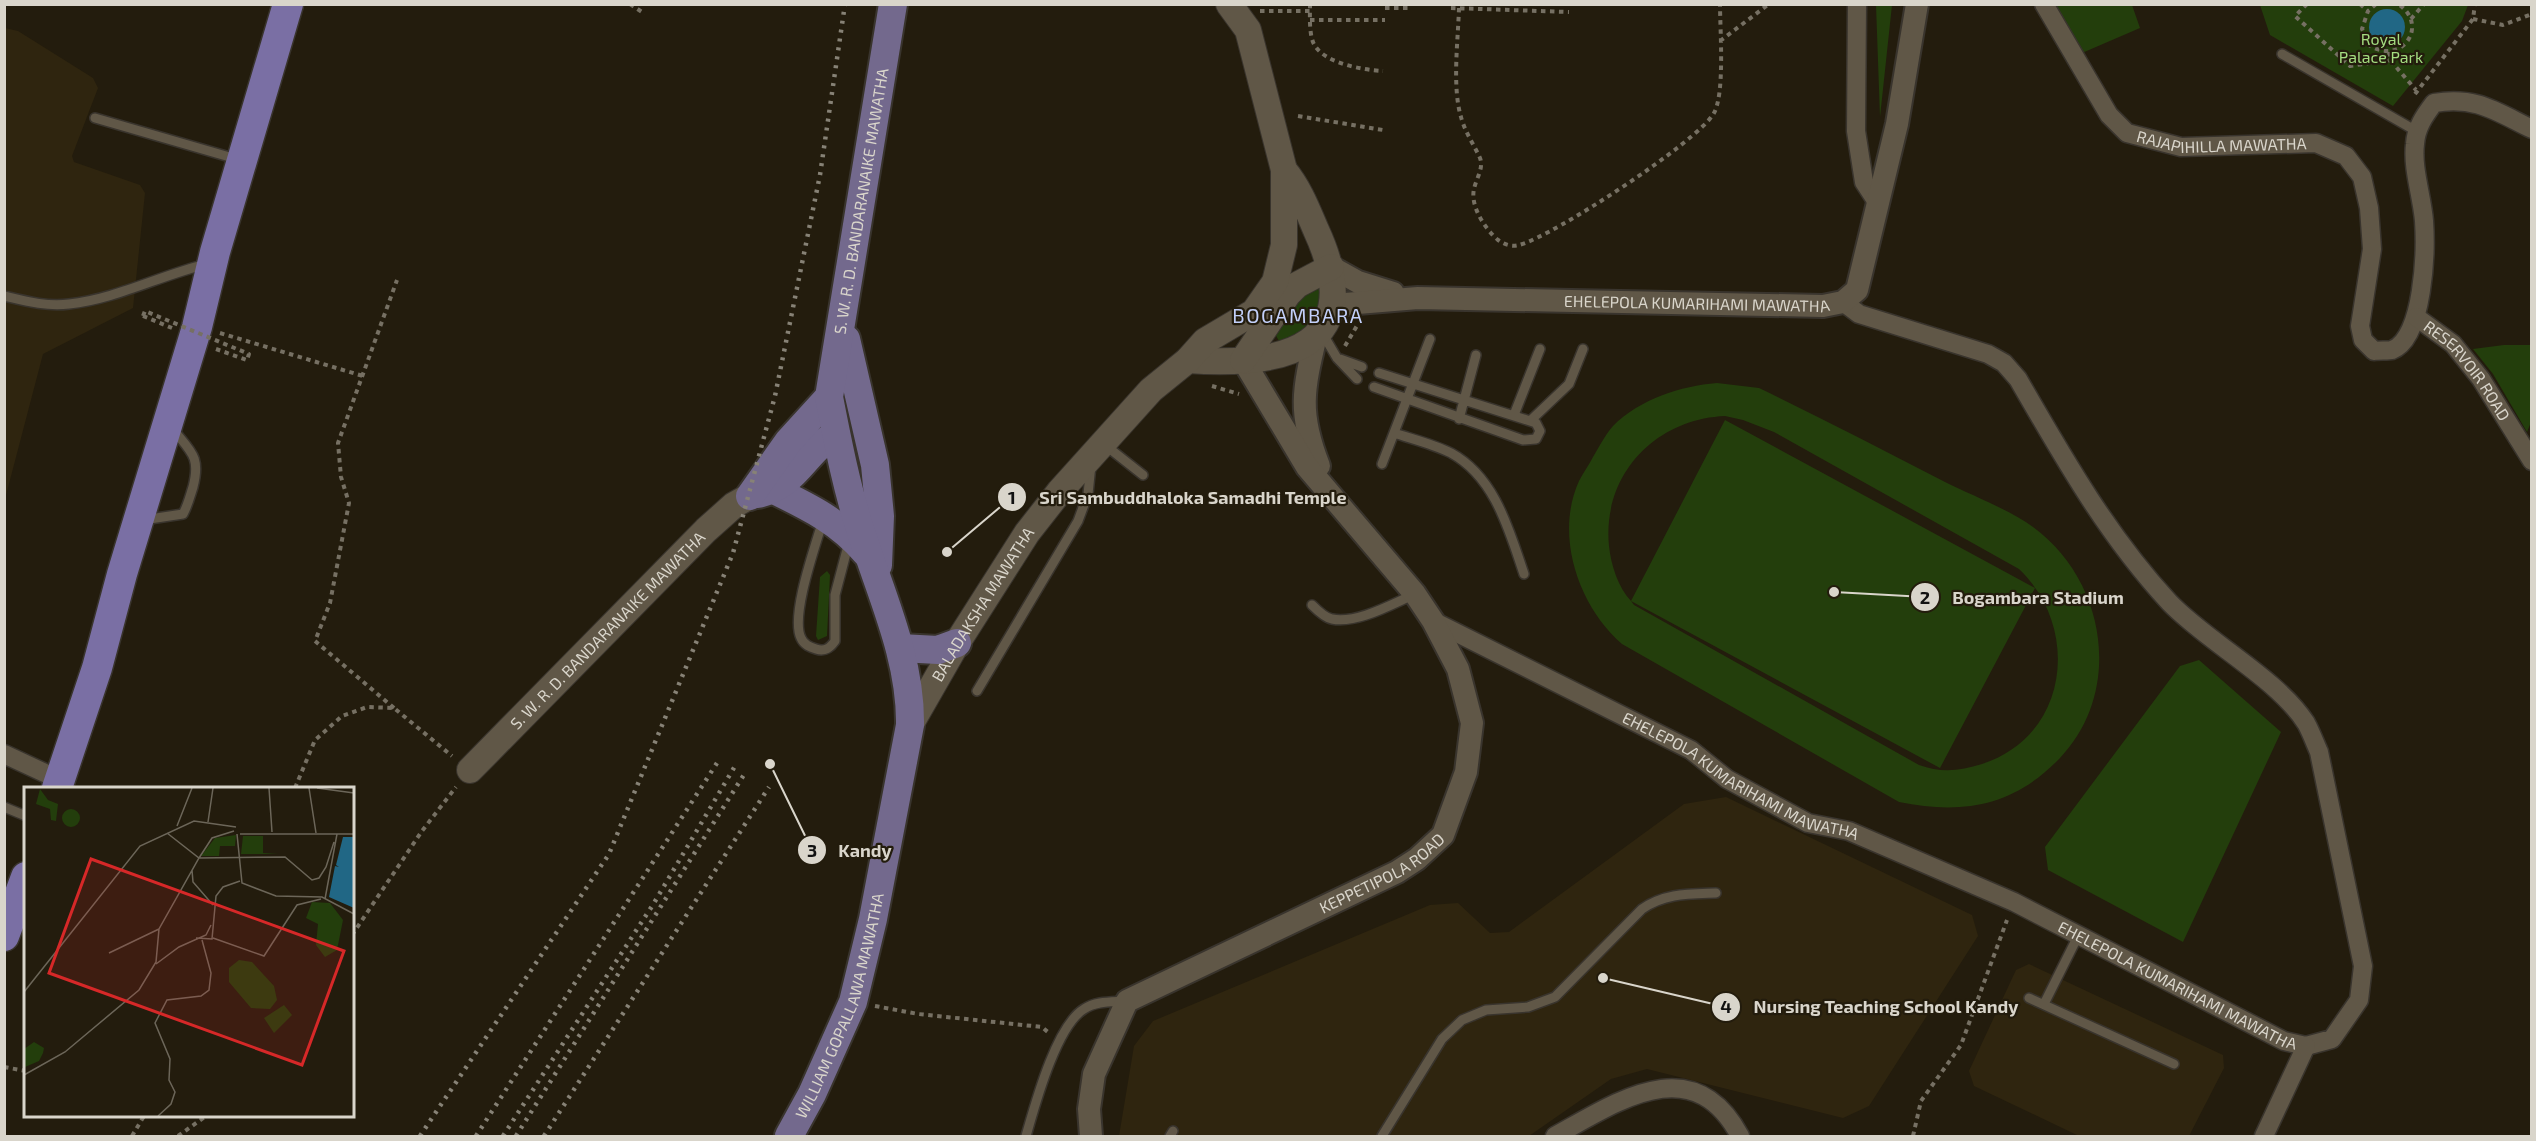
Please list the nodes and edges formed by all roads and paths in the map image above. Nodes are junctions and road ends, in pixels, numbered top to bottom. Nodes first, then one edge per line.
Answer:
1 (288, 4) edge
2 (630, 4) edge
3 (893, 4) edge
4 (1310, 4) edge
5 (1720, 4) edge
6 (1769, 4) edge
7 (1857, 4) edge
8 (1917, 4) edge
9 (2044, 4) edge
10 (2307, 4) edge
11 (2360, 4) edge
12 (2376, 4) edge
13 (2398, 4) edge
14 (2424, 4) edge
15 (2475, 4) edge
16 (1466, 7) edge
17 (1385, 8) dead end
18 (1411, 8) dead end
19 (1451, 8) dead end
20 (1459, 8) junction
21 (1310, 10) junction
22 (2368, 10) junction
23 (1569, 12) dead end
24 (1240, 13) edge
25 (645, 14) dead end
26 (2532, 14) edge
27 (2411, 18) junction
28 (2473, 19) junction
29 (1310, 20) junction
30 (1384, 20) dead end
31 (1720, 42) junction
32 (2389, 52) junction
33 (2282, 54) dead end
34 (2390, 60) junction
35 (1383, 71) dead end
36 (2416, 90) junction
37 (1298, 116) dead end
38 (95, 118) dead end
39 (2419, 126) junction
40 (2532, 129) edge
41 (1383, 130) dead end
42 (242, 160) junction
43 (1284, 170) junction
44 (1879, 205) junction
45 (213, 263) junction
46 (1331, 267) junction
47 (397, 280) dead end
48 (4, 296) edge
49 (1418, 298) junction
50 (1843, 302) junction
51 (1333, 305) junction
52 (2416, 316) junction
53 (843, 324) junction
54 (168, 326) dead end
55 (1318, 334) junction
56 (238, 339) dead end
57 (1430, 339) dead end
58 (1539, 349) dead end
59 (1582, 349) dead end
60 (223, 352) dead end
61 (1476, 355) dead end
62 (1337, 358) junction
63 (1188, 360) junction
64 (1243, 360) junction
65 (1362, 367) dead end
66 (1379, 373) dead end
67 (363, 376) junction
68 (1357, 379) dead end
69 (1413, 384) junction
70 (1205, 386) dead end
71 (1374, 387) dead end
72 (1242, 396) dead end
73 (830, 397) junction
74 (1465, 398) junction
75 (1407, 399) junction
76 (1514, 415) junction
77 (1459, 419) junction
78 (1530, 421) junction
79 (167, 422) junction
80 (1394, 433) junction
81 (836, 435) junction
82 (1097, 449) junction
83 (2532, 460) edge
84 (1382, 464) dead end
85 (1143, 475) dead end
86 (762, 493) junction
87 (1329, 493) junction
88 (825, 515) junction
89 (138, 520) junction
90 (866, 558) junction
91 (1524, 574) dead end
92 (1414, 594) junction
93 (1312, 605) dead end
94 (1434, 621) junction
95 (957, 642) junction
96 (900, 648) junction
97 (978, 691) dead end
98 (394, 708) junction
99 (910, 725) junction
100 (4, 754) edge
101 (470, 770) junction
102 (58, 784) edge
103 (296, 787) edge
104 (4, 807) edge
105 (24, 815) edge
106 (24, 882) edge
107 (1716, 893) dead end
108 (2014, 903) junction
109 (354, 932) edge
110 (4, 936) edge
111 (2078, 936) junction
112 (875, 994) dead end
113 (2029, 998) dead end
114 (1127, 1001) junction
115 (2044, 1004) junction
116 (872, 1006) junction
117 (869, 1016) dead end
118 (1059, 1042) junction
119 (2306, 1046) junction
120 (2174, 1064) dead end
121 (4, 1067) edge
122 (24, 1071) edge
123 (143, 1117) edge
124 (205, 1117) edge
125 (132, 1137) edge
126 (178, 1137) edge
127 (789, 1137) edge
128 (1026, 1137) edge
129 (1091, 1137) edge
130 (1382, 1137) edge
131 (1555, 1137) edge
132 (1740, 1137) edge
133 (1913, 1137) edge
134 (2264, 1137) edge

1 - 42 highway
2 - 25 path
3 - 53 main road, S. W. R. D. BANDARANAIKE MAWATHA
4 - 21 path
5 - 31 path
6 - 31 path
7 - 44 street
8 - 44 street
9 - 52 street, RAJAPIHILLA MAWATHA
10 - 34 path
11 - 22 path
12 - 22 path
13 - 27 path
14 - 27 path
15 - 28 path
16 - 20 path
16 - 23 path
17 - 18 path
19 - 20 path
20 - 31 path
21 - 24 path
21 - 29 path
22 - 32 path
24 - 43 main road
26 - 28 path
27 - 32 path
28 - 36 path
29 - 30 path
29 - 35 path
32 - 34 path
33 - 39 lane
34 - 36 path
36 - 39 path
37 - 41 path
38 - 42 lane
39 - 40 street
39 - 52 street, RAJAPIHILLA MAWATHA
42 - 45 highway
43 - 46 main road
43 - 63 main road, BALADAKSHA MAWATHA
44 - 50 street
45 - 48 lane
45 - 79 highway
46 - 49 street
46 - 51 main road
46 - 64 main road
47 - 67 path
49 - 50 street, EHELEPOLA KUMARIHAMI MAWATHA
49 - 51 street, EHELEPOLA KUMARIHAMI MAWATHA
50 - 119 street, EHELEPOLA KUMARIHAMI MAWATHA
51 - 55 main road
52 - 83 street, RESERVOIR ROAD
53 - 73 main road, S. W. R. D. BANDARANAIKE MAWATHA
53 - 90 main road
54 - 60 path, bridge
55 - 62 lane
55 - 64 main road
55 - 87 street, KEPPETIPOLA ROAD
56 - 67 path
57 - 69 lane
58 - 76 lane
59 - 78 lane
61 - 74 lane
62 - 65 lane
62 - 68 lane
63 - 64 main road
63 - 82 main road, BALADAKSHA MAWATHA
64 - 87 street, KEPPETIPOLA ROAD
66 - 69 lane
67 - 98 path
69 - 74 lane
69 - 75 lane
70 - 72 path
71 - 75 lane
73 - 81 main road, WILLIAM GOPALLAWA MAWATHA
73 - 86 main road
74 - 76 lane
74 - 77 lane
75 - 77 lane
75 - 80 lane
76 - 78 lane
77 - 78 lane
79 - 89 highway
79 - 89 lane
80 - 84 lane
80 - 91 lane
81 - 86 main road
81 - 90 main road, WILLIAM GOPALLAWA MAWATHA
82 - 85 lane
82 - 95 main road, BALADAKSHA MAWATHA
82 - 97 lane
86 - 88 main road
86 - 101 main road, S. W. R. D. BANDARANAIKE MAWATHA
87 - 92 street, KEPPETIPOLA ROAD
88 - 90 main road
88 - 90 lane
89 - 102 highway
90 - 96 main road, WILLIAM GOPALLAWA MAWATHA
92 - 93 lane
92 - 94 street, KEPPETIPOLA ROAD
94 - 108 street, EHELEPOLA KUMARIHAMI MAWATHA
94 - 114 street, KEPPETIPOLA ROAD
95 - 96 main road
95 - 99 main road, BALADAKSHA MAWATHA
96 - 99 main road, WILLIAM GOPALLAWA MAWATHA
98 - 101 path
98 - 103 path
99 - 127 main road, WILLIAM GOPALLAWA MAWATHA
100 - 102 street
101 - 109 path
104 - 105 lane
106 - 110 highway
107 - 130 lane
108 - 111 street, EHELEPOLA KUMARIHAMI MAWATHA
108 - 133 path
111 - 115 lane
111 - 119 street, EHELEPOLA KUMARIHAMI MAWATHA
112 - 116 path
113 - 115 lane
114 - 118 lane
114 - 129 street
115 - 120 lane
116 - 117 path
116 - 118 path
118 - 128 lane
119 - 134 street
121 - 122 path
123 - 125 path
124 - 126 path
131 - 132 street

